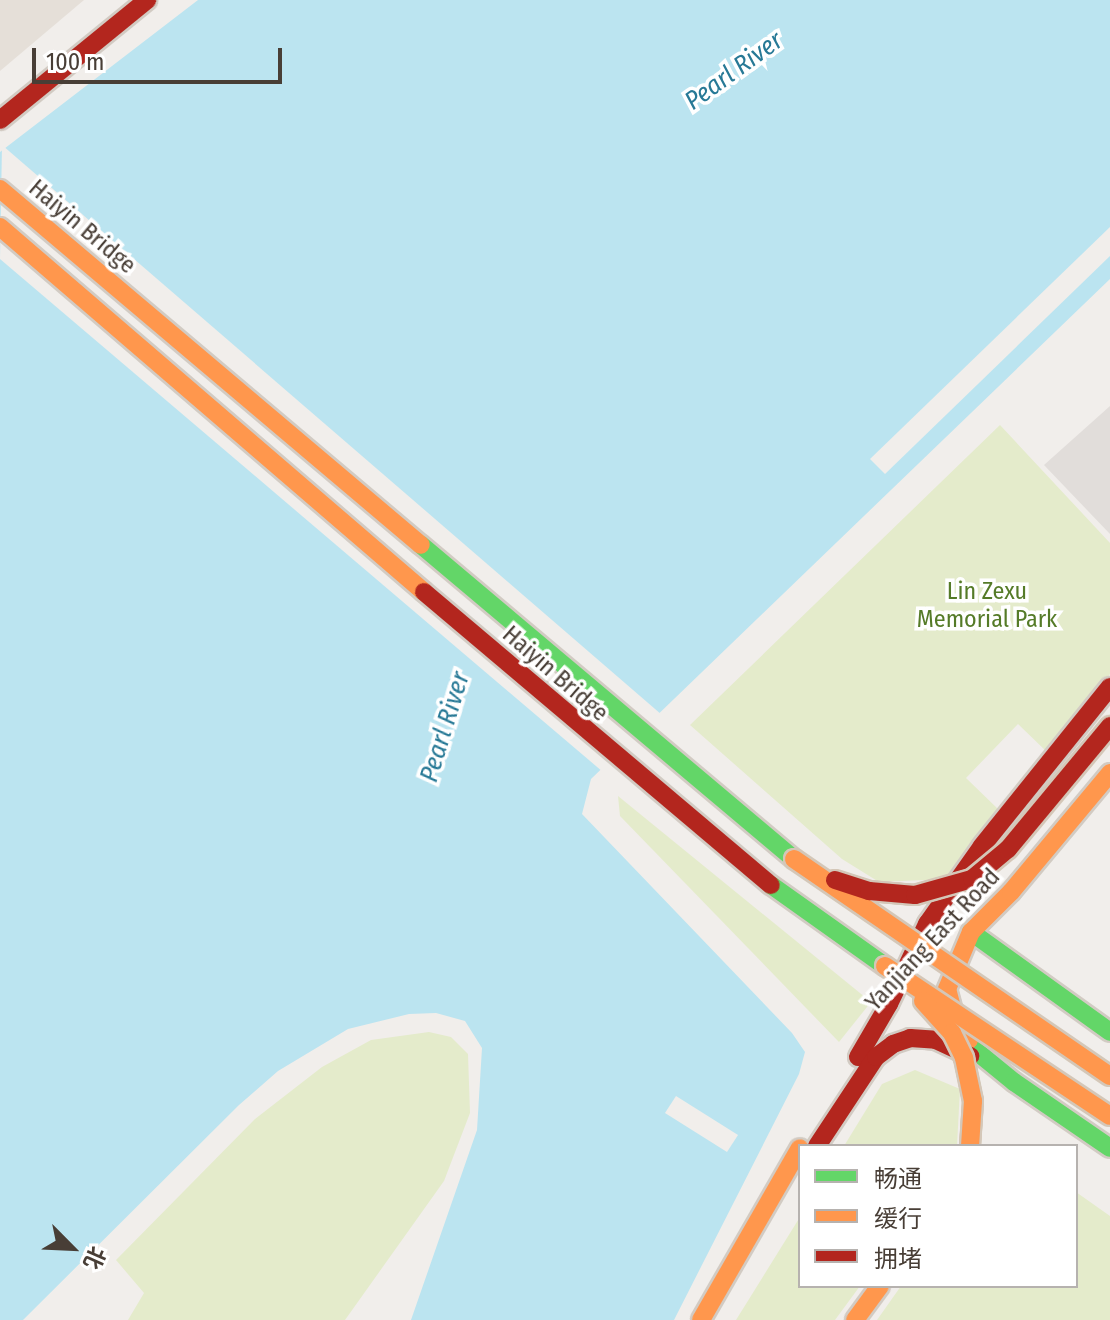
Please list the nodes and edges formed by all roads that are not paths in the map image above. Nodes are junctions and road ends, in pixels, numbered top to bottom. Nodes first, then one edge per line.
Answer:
1 (118, 0) edge
2 (147, 0) edge
3 (0, 96) edge
4 (0, 120) edge
5 (0, 189) edge
6 (0, 227) edge
7 (1110, 687) edge
8 (1110, 726) edge
9 (1110, 773) edge
10 (794, 859) junction
11 (971, 932) junction
12 (885, 966) junction
13 (1110, 1032) edge
14 (858, 1057) junction
15 (1110, 1061) edge
16 (1110, 1076) edge
17 (1014, 1082) junction
18 (1110, 1116) edge
19 (1074, 1123) junction
20 (803, 1144) edge
21 (818, 1144) edge
22 (970, 1144) edge
23 (1110, 1148) edge
24 (798, 1152) edge
25 (798, 1180) edge
26 (879, 1288) edge
27 (701, 1320) edge
28 (718, 1320) edge
29 (855, 1320) edge

1 - 3 main road
2 - 4 main road
5 - 10 main road, Haiyin Bridge
6 - 12 main road, Haiyin Bridge
7 - 14 main road
8 - 10 main road, bridge
9 - 11 main road, Yanjiang East Road
10 - 16 main road, Haiyin Bridge, bridge
11 - 13 main road
11 - 14 main road, Yanjiang East Road
11 - 17 main road
12 - 18 main road, Haiyin Bridge, bridge
12 - 22 main road, bridge
13 - 17 main road
14 - 20 main road, Yanjiang East Road
15 - 19 main road
17 - 19 main road
17 - 21 main road, Yanjiang East Road
19 - 23 main road
24 - 27 main road, Yanjiang East Road
25 - 28 main road
26 - 29 main road

